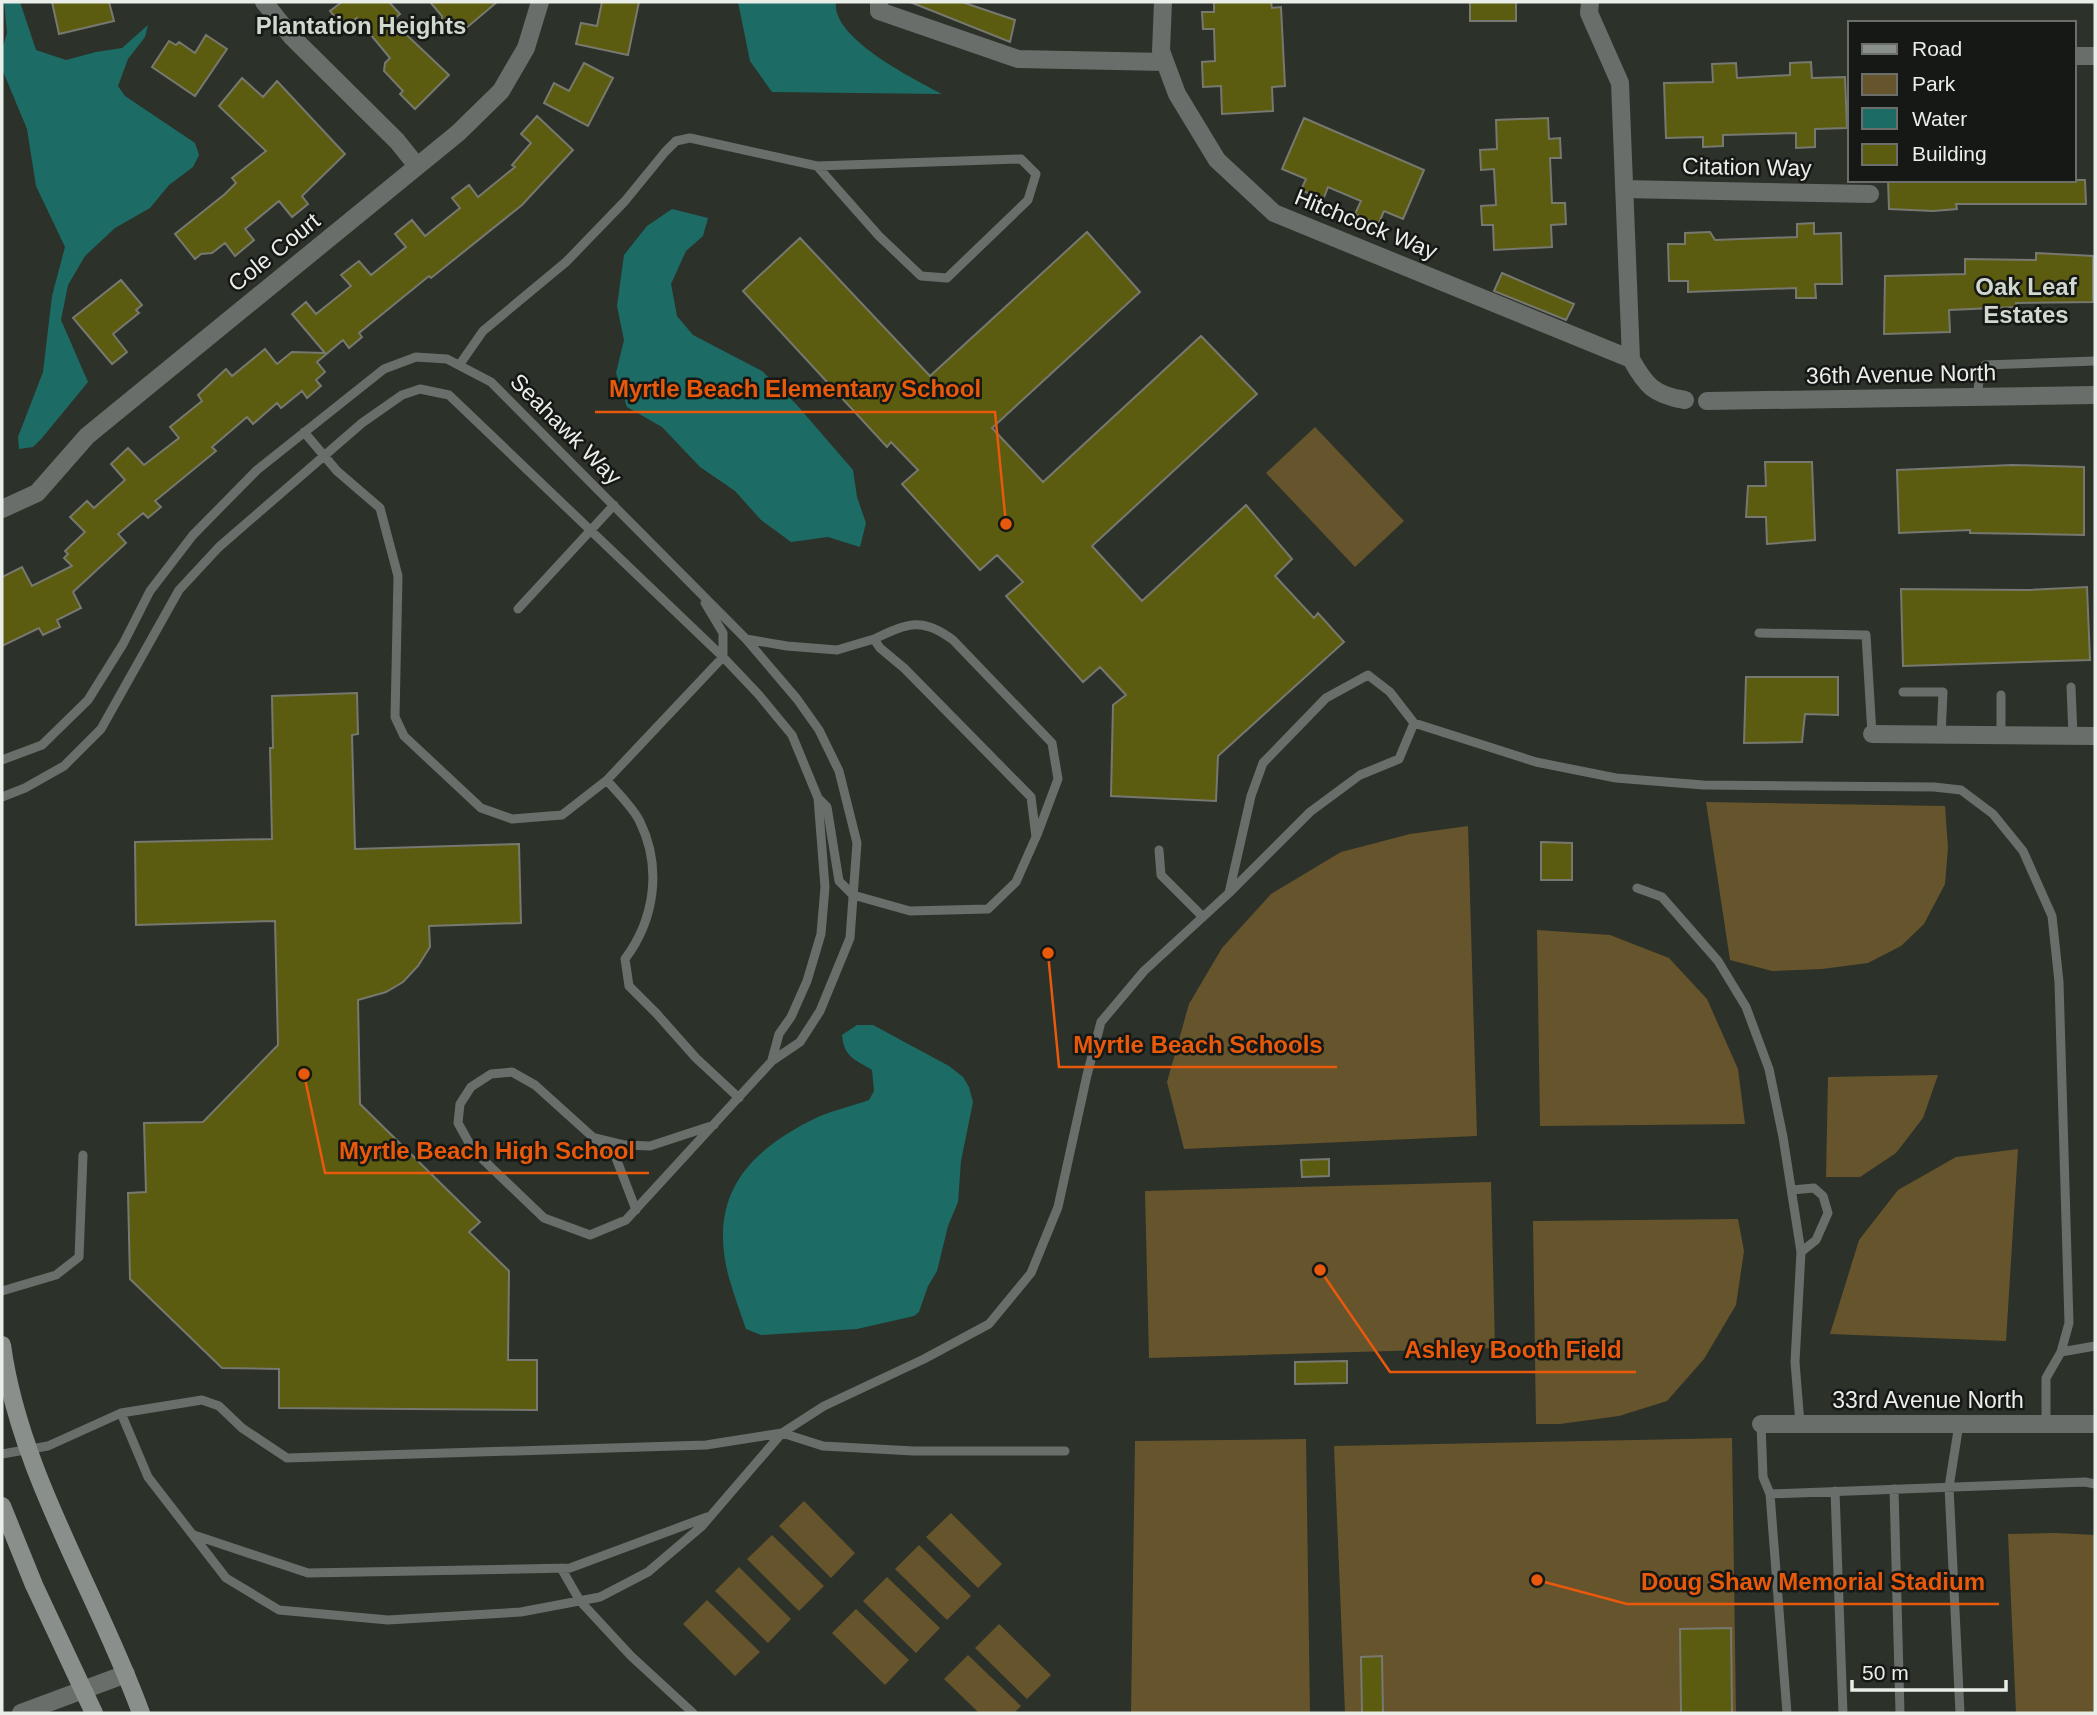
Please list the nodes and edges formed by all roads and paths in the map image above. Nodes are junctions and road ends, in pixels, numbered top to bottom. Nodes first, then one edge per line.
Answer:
1 (250, 2) edge
2 (540, 2) edge
3 (879, 2) edge
4 (1163, 2) edge
5 (1590, 2) edge
6 (267, 4) edge
7 (2095, 56) edge
8 (2076, 57) edge
9 (1165, 62) junction
10 (417, 166) junction
11 (817, 166) junction
12 (1624, 189) junction
13 (1870, 194) dead end
14 (1631, 359) junction
15 (2095, 361) edge
16 (460, 364) junction
17 (2095, 396) edge
18 (1977, 397) junction
19 (1685, 400) dead end
20 (1707, 401) dead end
21 (304, 432) junction
22 (324, 455) junction
23 (614, 506) junction
24 (2, 509) edge
25 (589, 530) junction
26 (699, 593) junction
27 (518, 609) dead end
28 (1759, 633) dead end
29 (746, 639) junction
30 (874, 639) junction
31 (723, 657) junction
32 (2071, 687) dead end
33 (1903, 692) dead end
34 (2001, 695) dead end
35 (1414, 723) junction
36 (1872, 734) joint
37 (1941, 736) junction
38 (2001, 736) junction
39 (2073, 736) junction
40 (2095, 736) edge
41 (2, 760) edge
42 (607, 780) junction
43 (2, 797) edge
44 (818, 798) junction
45 (1037, 837) junction
46 (1159, 849) dead end
47 (1637, 888) dead end
48 (1229, 893) junction
49 (853, 895) junction
50 (1203, 917) junction
51 (772, 1061) junction
52 (739, 1098) junction
53 (716, 1124) junction
54 (593, 1137) junction
55 (83, 1155) dead end
56 (1792, 1190) junction
57 (636, 1210) junction
58 (1801, 1252) junction
59 (2, 1290) edge
60 (2, 1345) edge
61 (2095, 1346) edge
62 (2061, 1352) junction
63 (121, 1413) junction
64 (1761, 1424) joint
65 (1800, 1424) junction
66 (1959, 1424) junction
67 (2046, 1424) junction
68 (2095, 1424) edge
69 (782, 1433) junction
70 (28, 1450) junction
71 (1065, 1451) dead end
72 (2, 1454) edge
73 (2095, 1484) edge
74 (1949, 1487) junction
75 (1894, 1489) junction
76 (1835, 1491) junction
77 (1770, 1494) junction
78 (2, 1506) edge
79 (710, 1516) junction
80 (192, 1535) junction
81 (561, 1568) junction
82 (580, 1601) junction
83 (126, 1674) junction
84 (83, 1690) junction
85 (21, 1713) edge
86 (94, 1713) edge
87 (141, 1713) edge
88 (693, 1713) edge
89 (1787, 1713) edge
90 (1843, 1713) edge
91 (1900, 1713) edge
92 (1960, 1713) edge

1 - 6 street
2 - 10 street, Cole Court
3 - 9 street
4 - 9 street, Hitchcock Way
5 - 12 street
6 - 10 street
7 - 8 street
9 - 14 street, Hitchcock Way
10 - 24 street, Cole Court
11 - 11 lane
11 - 16 lane
12 - 13 street, Citation Way
12 - 14 street
14 - 19 street
15 - 18 lane
16 - 21 lane, Seahawk Way
16 - 23 lane, Seahawk Way
17 - 18 street, 36th Avenue North
18 - 20 street, 36th Avenue North
21 - 22 lane
21 - 41 lane, Seahawk Way
22 - 25 lane, Seahawk Way
22 - 42 lane
22 - 43 lane, Seahawk Way
23 - 25 lane
23 - 26 lane, Seahawk Way
25 - 27 lane
25 - 31 lane, Seahawk Way
26 - 29 lane, Seahawk Way
26 - 31 lane
28 - 36 lane
29 - 30 lane
29 - 49 lane, Seahawk Way
30 - 45 lane
30 - 45 lane
31 - 42 lane
31 - 44 lane, Seahawk Way
32 - 39 lane
33 - 37 lane
34 - 38 lane
35 - 48 lane
35 - 48 lane
35 - 62 lane
36 - 37 street
37 - 38 street
38 - 39 street
39 - 40 street
42 - 52 lane
44 - 49 lane
44 - 51 lane, Seahawk Way
45 - 49 lane
46 - 50 lane
47 - 56 lane
48 - 50 lane
49 - 51 lane, Seahawk Way
50 - 69 lane
51 - 52 lane, Seahawk Way
52 - 53 lane, Seahawk Way
53 - 54 lane, Seahawk Way
53 - 57 lane, Seahawk Way
54 - 57 lane, Seahawk Way
54 - 57 lane, Seahawk Way
55 - 59 lane
56 - 58 lane
56 - 58 lane
58 - 65 lane
60 - 70 main road
61 - 62 lane
62 - 67 lane
63 - 69 lane
63 - 70 lane
63 - 80 lane
64 - 65 street, 33rd Avenue North
64 - 77 lane
65 - 66 street, 33rd Avenue North
66 - 67 street, 33rd Avenue North
66 - 74 lane
67 - 68 street, 33rd Avenue North
69 - 71 lane
69 - 79 lane
70 - 72 lane
70 - 83 main road
73 - 74 lane
74 - 75 lane
74 - 92 lane
75 - 76 lane
75 - 91 lane
76 - 77 lane
76 - 90 lane
77 - 89 lane
78 - 84 main road
79 - 81 lane
79 - 82 lane
80 - 81 lane
80 - 82 lane
81 - 82 lane
82 - 88 lane
83 - 84 street
83 - 87 main road
84 - 85 street
84 - 86 main road

